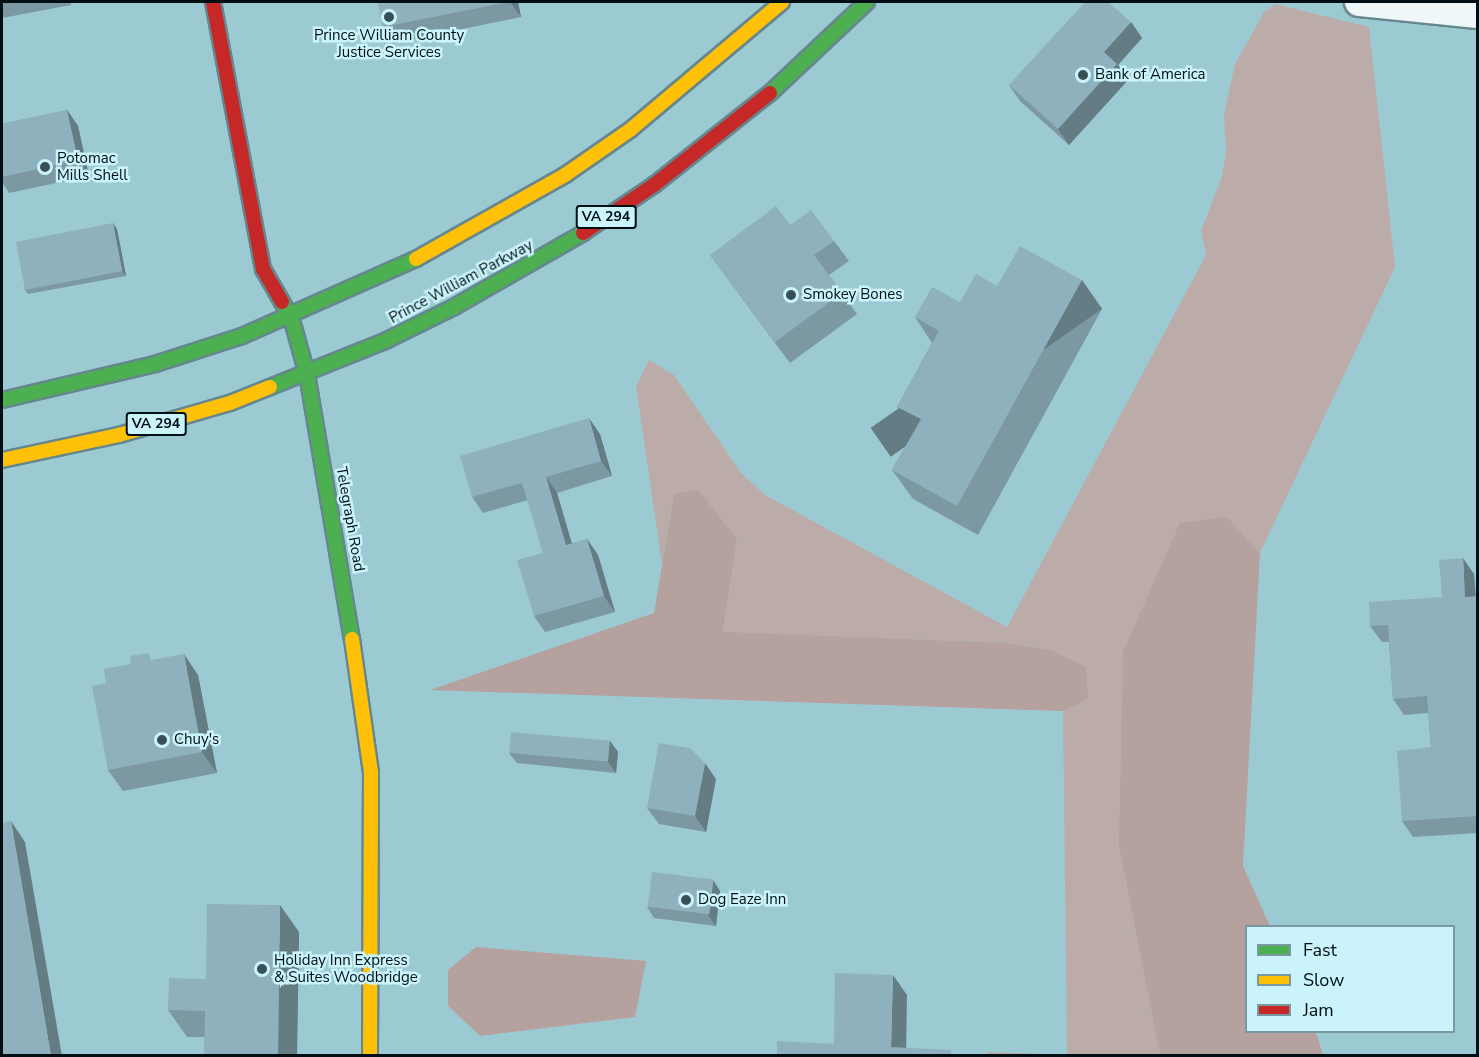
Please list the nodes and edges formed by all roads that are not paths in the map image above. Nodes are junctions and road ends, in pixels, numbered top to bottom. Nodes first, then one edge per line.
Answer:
1 (213, 2) edge
2 (782, 2) edge
3 (867, 2) edge
4 (1359, 2) edge
5 (1478, 14) edge
6 (291, 317) junction
7 (307, 374) junction
8 (2, 400) edge
9 (2, 460) edge
10 (370, 1056) edge

1 - 6 main road, Telegraph Road
2 - 6 main road
3 - 7 main road, Prince William Parkway / VA 294
4 - 5 street
6 - 7 main road, Telegraph Road
6 - 8 main road
7 - 9 main road, Prince William Parkway / VA 294
7 - 10 main road, Telegraph Road

